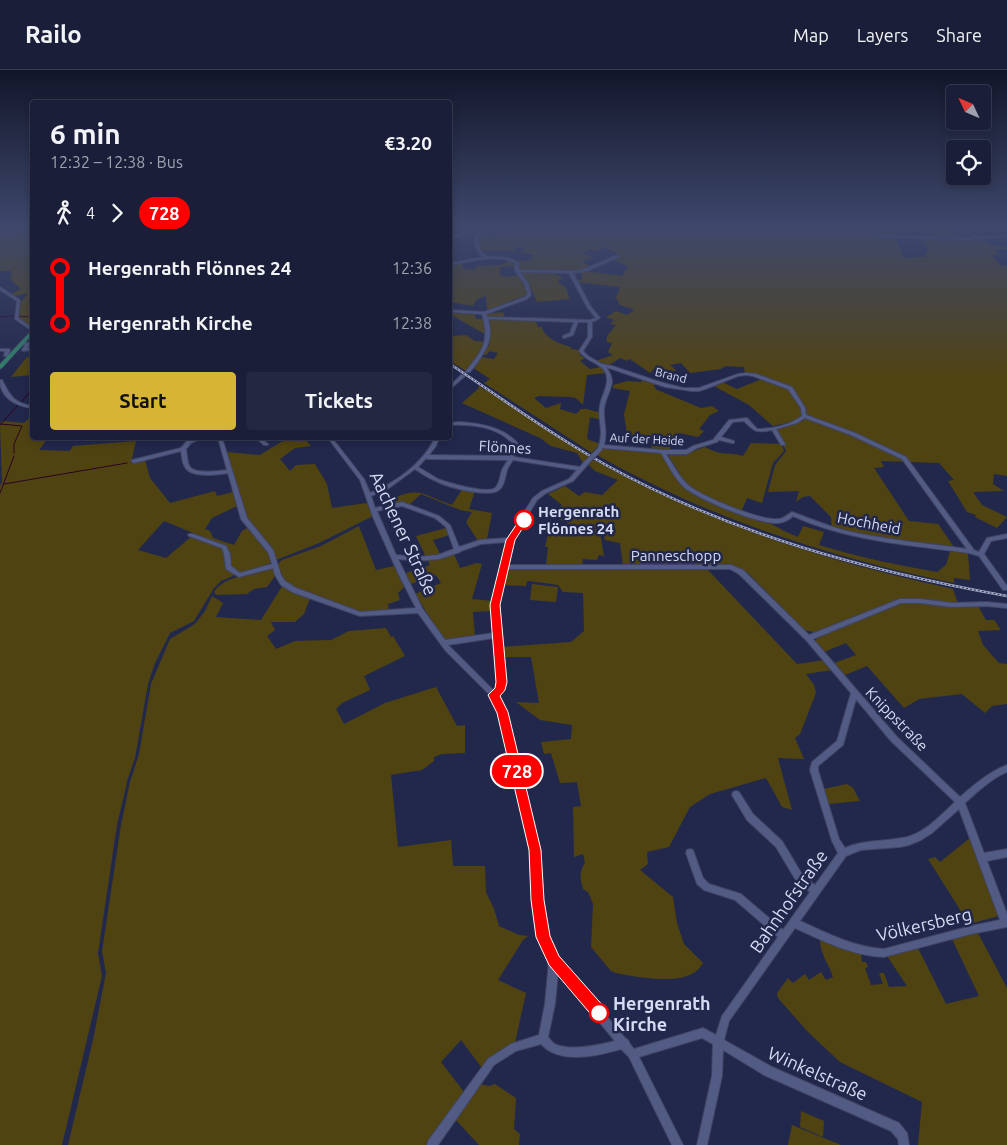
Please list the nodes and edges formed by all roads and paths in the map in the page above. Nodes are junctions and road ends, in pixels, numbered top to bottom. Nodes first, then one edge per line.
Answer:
1 (521, 277) edge
2 (573, 277) edge
3 (0, 288) edge
4 (452, 311) edge
5 (485, 315) junction
6 (576, 321) junction
7 (590, 321) junction
8 (30, 328) edge
9 (30, 335) edge
10 (564, 337) dead end
11 (23, 343) junction
12 (30, 349) edge
13 (0, 350) edge
14 (8, 355) junction
15 (0, 359) edge
16 (601, 365) junction
17 (0, 367) edge
18 (468, 371) dead end
19 (464, 376) dead end
20 (0, 380) edge
21 (452, 386) edge
22 (30, 407) edge
23 (804, 416) junction
24 (452, 424) edge
25 (773, 428) junction
26 (719, 438) junction
27 (194, 440) edge
28 (221, 440) edge
29 (261, 440) edge
30 (332, 440) edge
31 (436, 440) edge
32 (732, 442) dead end
33 (266, 444) dead end
34 (783, 444) dead end
35 (600, 447) junction
36 (183, 449) junction
37 (662, 452) junction
38 (427, 458) junction
39 (512, 458) junction
40 (134, 461) dead end
41 (415, 467) junction
42 (581, 469) junction
43 (229, 471) junction
44 (368, 495) junction
45 (373, 510) junction
46 (191, 535) dead end
47 (1007, 536) edge
48 (510, 540) junction
49 (458, 551) junction
50 (972, 551) junction
51 (981, 554) junction
52 (394, 557) junction
53 (275, 565) junction
54 (504, 567) junction
55 (1005, 588) dead end
56 (1007, 606) edge
57 (420, 610) junction
58 (496, 636) junction
59 (808, 638) junction
60 (443, 643) junction
61 (854, 694) junction
62 (494, 695) junction
63 (1007, 768) edge
64 (736, 795) dead end
65 (961, 803) junction
66 (1007, 852) edge
67 (690, 853) dead end
68 (843, 853) junction
69 (981, 858) junction
70 (815, 891) junction
71 (794, 923) junction
72 (1006, 923) edge
73 (784, 937) junction
74 (554, 960) junction
75 (543, 1039) junction
76 (625, 1043) junction
77 (718, 1043) junction
78 (632, 1054) junction
79 (903, 1141) edge
80 (432, 1145) edge
81 (678, 1145) edge
82 (702, 1145) edge

1 - 5 street
2 - 7 street
3 - 8 street
4 - 5 street
5 - 6 street
5 - 18 street
6 - 7 street
6 - 10 street
7 - 16 street, Brand
9 - 11 main road
11 - 12 street
11 - 14 main road
13 - 14 street
14 - 15 street
14 - 17 main road
16 - 23 street, Brand
16 - 35 street
19 - 21 street
20 - 22 street
23 - 25 street, Auf der Heide
23 - 50 street
24 - 39 street
25 - 26 street, Auf der Heide
25 - 34 street
26 - 32 street
26 - 37 street, Auf der Heide
27 - 36 street
28 - 43 street
29 - 33 street
30 - 44 street, Aachener Straße
31 - 38 street
35 - 37 street, Auf der Heide
35 - 42 street, bridge
36 - 40 street
36 - 43 street
37 - 50 street, Hochheid
38 - 39 street, Flönnes
38 - 41 street
39 - 41 street
39 - 42 street, Flönnes
41 - 44 street
42 - 48 street
43 - 53 street
44 - 45 street, Aachener Straße
45 - 49 street
45 - 52 street, Aachener Straße
46 - 53 street
47 - 51 street
48 - 49 street
48 - 54 street
49 - 52 street
50 - 51 street, Hochheid
51 - 55 street
52 - 57 street, Aachener Straße
53 - 57 street
54 - 58 street
54 - 59 street, Panneschopp
56 - 59 street
57 - 60 street, Aachener Straße
58 - 60 street
58 - 62 street
59 - 61 street, Panneschopp
60 - 62 street, Aachener Straße
61 - 65 street, Knippstraße
61 - 68 street, Knippstraße
62 - 74 street, Aachener Straße
63 - 65 street, Bahnhofstraße
64 - 70 street
65 - 68 street, Bahnhofstraße
65 - 69 street, Völkersberg
66 - 69 street
67 - 73 street
68 - 70 street, Bahnhofstraße
69 - 72 street, Völkersberg
70 - 71 street, Bahnhofstraße
71 - 72 street, Völkersberg
71 - 73 street, Bahnhofstraße
73 - 77 street, Bahnhofstraße
74 - 75 street
74 - 76 street, Aachener Straße
75 - 76 street
75 - 80 street
76 - 78 street, Aachener Straße
77 - 78 street, Winkelstraße
77 - 79 street, Winkelstraße
77 - 82 street, Bahnhofstraße
78 - 81 street, Aachener Straße

